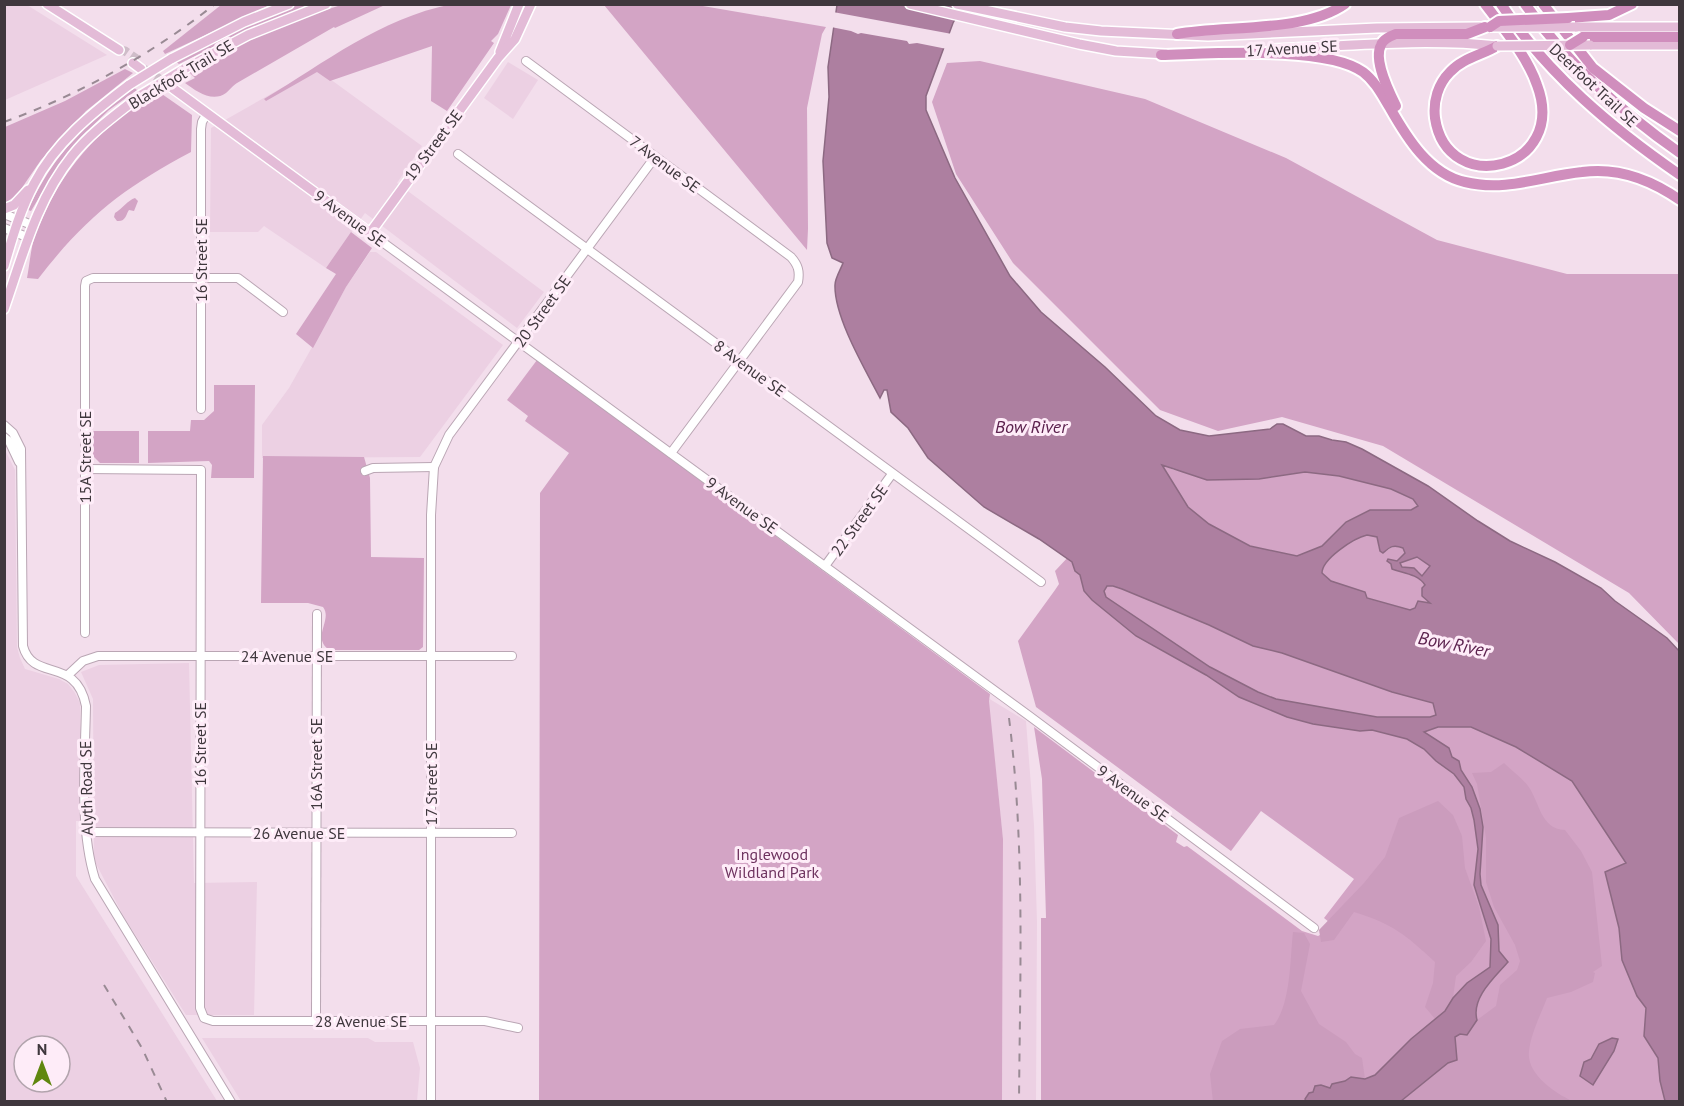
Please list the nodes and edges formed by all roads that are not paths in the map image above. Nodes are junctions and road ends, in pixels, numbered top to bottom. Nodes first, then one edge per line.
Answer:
1 (47, 4) edge
2 (289, 4) edge
3 (326, 4) edge
4 (519, 4) edge
5 (531, 4) edge
6 (537, 4) edge
7 (909, 4) edge
8 (957, 4) edge
9 (1345, 4) edge
10 (1485, 4) edge
11 (1501, 4) edge
12 (1525, 4) edge
13 (1543, 4) edge
14 (1632, 4) edge
15 (969, 12) junction
16 (1572, 23) junction
17 (1487, 27) junction
18 (1680, 27) edge
19 (1177, 34) junction
20 (1680, 37) edge
21 (515, 39) junction
22 (1587, 41) junction
23 (1381, 45) junction
24 (1570, 45) joint
25 (1680, 45) edge
26 (1497, 46) junction
27 (119, 50) tunnel mouth
28 (1161, 54) junction
29 (498, 58) junction
30 (526, 61) dead end
31 (167, 84) tunnel mouth
32 (207, 113) junction
33 (1680, 131) edge
34 (1680, 153) edge
35 (458, 154) dead end
36 (1421, 154) junction
37 (655, 157) junction
38 (1680, 175) edge
39 (34, 184) junction
40 (1680, 200) edge
41 (4, 209) edge
42 (4, 214) edge
43 (19, 220) junction
44 (32, 225) junction
45 (4, 228) edge
46 (14, 232) junction
47 (370, 232) junction
48 (27, 237) junction
49 (587, 249) junction
50 (4, 266) edge
51 (201, 278) junction
52 (4, 309) edge
53 (283, 312) dead end
54 (520, 341) junction
55 (740, 360) junction
56 (201, 409) dead end
57 (4, 424) edge
58 (4, 437) edge
59 (671, 453) junction
60 (434, 467) junction
61 (22, 469) junction
62 (85, 469) junction
63 (364, 471) dead end
64 (892, 474) junction
65 (825, 566) junction
66 (1041, 582) dead end
67 (317, 614) dead end
68 (85, 633) dead end
69 (200, 656) junction
70 (316, 656) junction
71 (432, 656) junction
72 (512, 656) dead end
73 (68, 675) junction
74 (86, 832) junction
75 (200, 832) junction
76 (512, 832) dead end
77 (316, 833) junction
78 (431, 833) junction
79 (1314, 928) dead end
80 (204, 1018) joint
81 (316, 1021) junction
82 (431, 1021) junction
83 (519, 1028) dead end
84 (231, 1101) edge
85 (431, 1101) edge

1 - 27 main road
2 - 39 main road, Blackfoot Trail SE, bridge
3 - 44 main road, Blackfoot Trail SE, bridge
4 - 29 main road, 19 Street SE
5 - 21 main road, 19 Street SE
6 - 21 main road
7 - 15 main road, 17 Avenue SE
8 - 15 main road, 17 Avenue SE
9 - 19 highway
10 - 26 highway
11 - 38 highway, Deerfoot Trail SE
12 - 34 highway, Deerfoot Trail SE
13 - 33 highway
14 - 16 highway
15 - 19 main road, 17 Avenue SE
15 - 28 main road, 17 Avenue SE
16 - 17 highway, bridge
16 - 18 main road
17 - 19 main road, 17 Avenue SE
17 - 23 highway
20 - 22 highway
21 - 29 main road, 19 Street SE
22 - 24 highway, bridge
22 - 25 main road
23 - 26 main road, 17 Avenue SE
23 - 28 main road, 17 Avenue SE
23 - 36 highway
24 - 26 main road, 17 Avenue SE, bridge
28 - 36 highway
29 - 47 main road, 19 Street SE
30 - 37 street, 7 Avenue SE
31 - 32 main road, 9 Avenue SE
32 - 47 main road, 9 Avenue SE
32 - 51 street, 16 Street SE
35 - 49 street, 8 Avenue SE
36 - 40 highway
37 - 49 street, 20 Street SE
37 - 55 street, 7 Avenue SE
39 - 41 main road
39 - 43 main road, Blackfoot Trail SE
42 - 43 street
43 - 44 street
43 - 46 main road, Blackfoot Trail SE
44 - 48 main road, Blackfoot Trail SE
45 - 46 street
46 - 48 street
46 - 50 main road, Blackfoot Trail SE
47 - 54 street, 9 Avenue SE
48 - 52 main road, Blackfoot Trail SE
49 - 54 street, 20 Street SE
49 - 55 street, 8 Avenue SE
51 - 53 street
51 - 56 street, 16 Street SE
51 - 62 street, 15A Street SE
54 - 59 street, 9 Avenue SE
54 - 60 street, 20 Street SE
55 - 59 street
55 - 64 street, 8 Avenue SE
57 - 61 street
58 - 61 street
59 - 65 street, 9 Avenue SE
60 - 63 street
60 - 71 street, 17 Street SE
61 - 73 street
62 - 68 street, 15A Street SE
62 - 69 street, 16 Street SE
64 - 65 street, 22 Street SE
64 - 66 street, 8 Avenue SE
65 - 79 street, 9 Avenue SE
67 - 70 street, 16A Street SE
69 - 70 street, 24 Avenue SE
69 - 73 street, 24 Avenue SE
69 - 75 street, 16 Street SE
70 - 71 street, 24 Avenue SE
70 - 77 street, 16A Street SE
71 - 72 street, 24 Avenue SE
71 - 78 street, 17 Street SE
73 - 74 street, Alyth Road SE
74 - 75 street, 26 Avenue SE
74 - 84 street, Alyth Road SE
75 - 77 street, 26 Avenue SE
75 - 80 street, 16 Street SE
76 - 78 street, 26 Avenue SE
77 - 78 street, 26 Avenue SE
77 - 81 street, 16A Street SE
78 - 82 street, 17 Street SE
80 - 81 street, 28 Avenue SE
81 - 82 street, 28 Avenue SE
82 - 83 street, 28 Avenue SE
82 - 85 street, 17 Street SE

